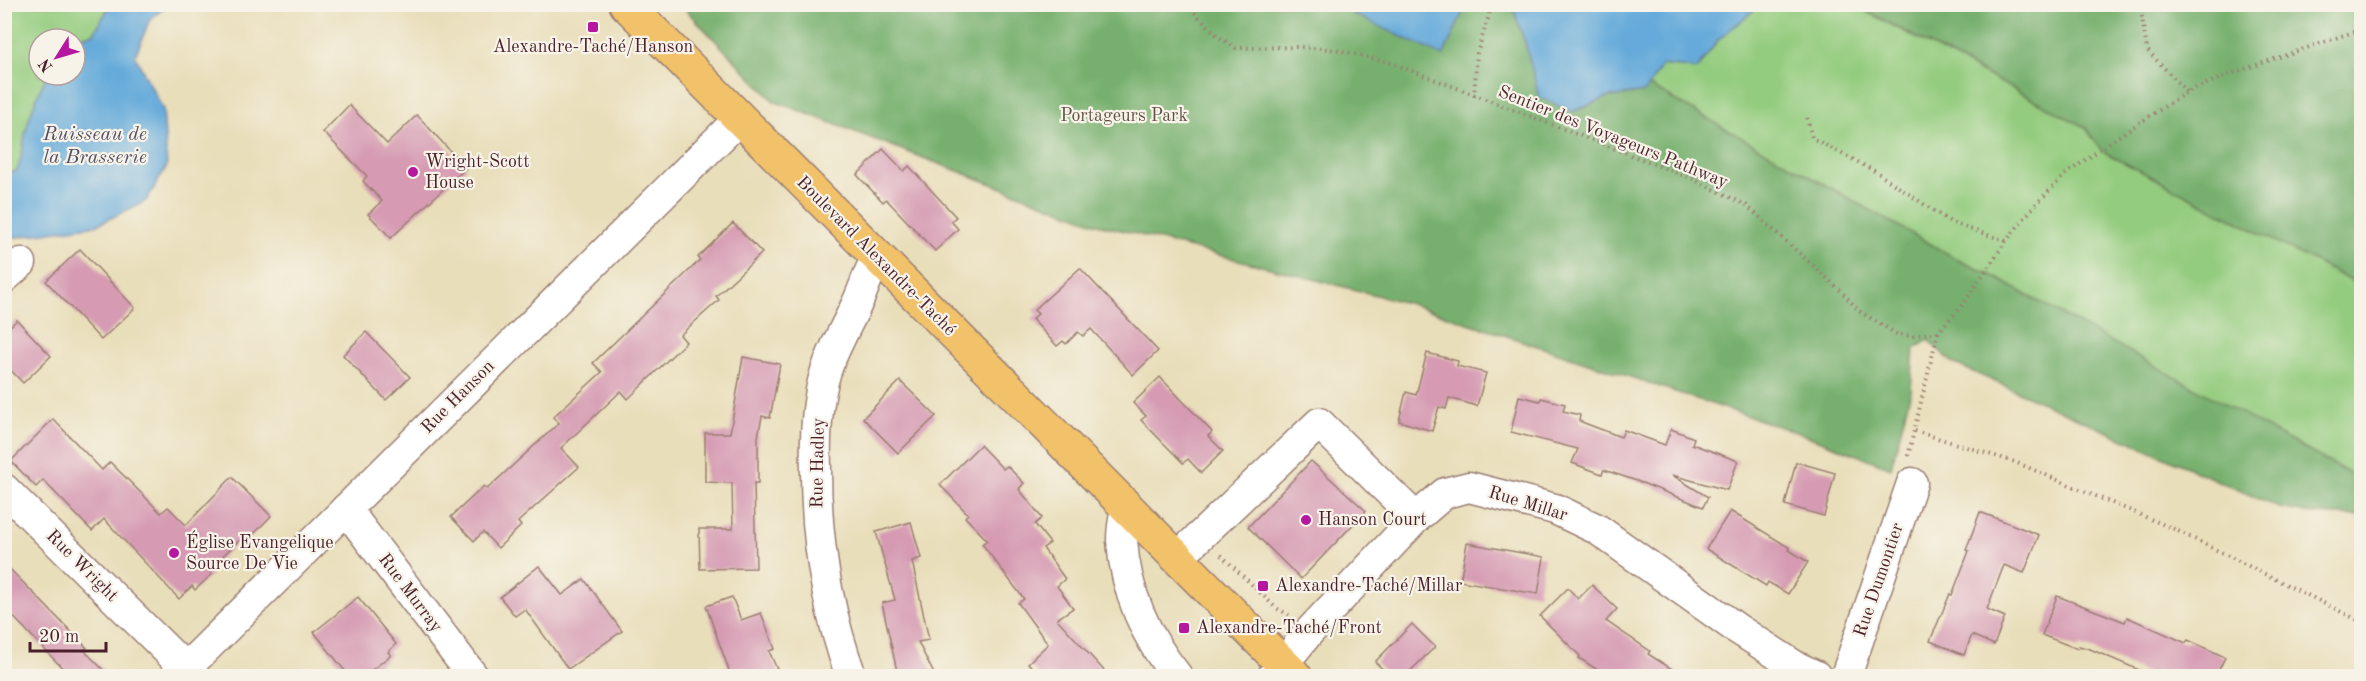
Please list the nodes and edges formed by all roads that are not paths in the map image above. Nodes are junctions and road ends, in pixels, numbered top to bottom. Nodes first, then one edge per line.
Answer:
1 (626, 4) edge
2 (739, 118) junction
3 (877, 257) junction
4 (1912, 483) road end
5 (4, 489) edge
6 (1126, 508) junction
7 (346, 509) junction
8 (1416, 518) junction
9 (1177, 558) junction
10 (1284, 672) edge
11 (182, 673) edge
12 (473, 676) edge
13 (851, 676) edge
14 (1177, 676) edge
15 (1816, 676) edge
16 (1846, 676) edge

1 - 2 main road, Boulevard Alexandre-Taché
2 - 3 main road, Boulevard Alexandre-Taché
2 - 7 street, Rue Hanson
3 - 6 main road, Boulevard Alexandre-Taché
3 - 13 street, Rue Hadley
4 - 16 street, Rue Dumontier
5 - 11 street, Rue Wright
6 - 9 main road, Boulevard Alexandre-Taché
6 - 14 street
7 - 11 street, Rue Hanson
7 - 12 street, Rue Murray
8 - 9 street
8 - 10 street, Rue Millar
8 - 15 street, Rue Millar
9 - 10 main road, Boulevard Alexandre-Taché

